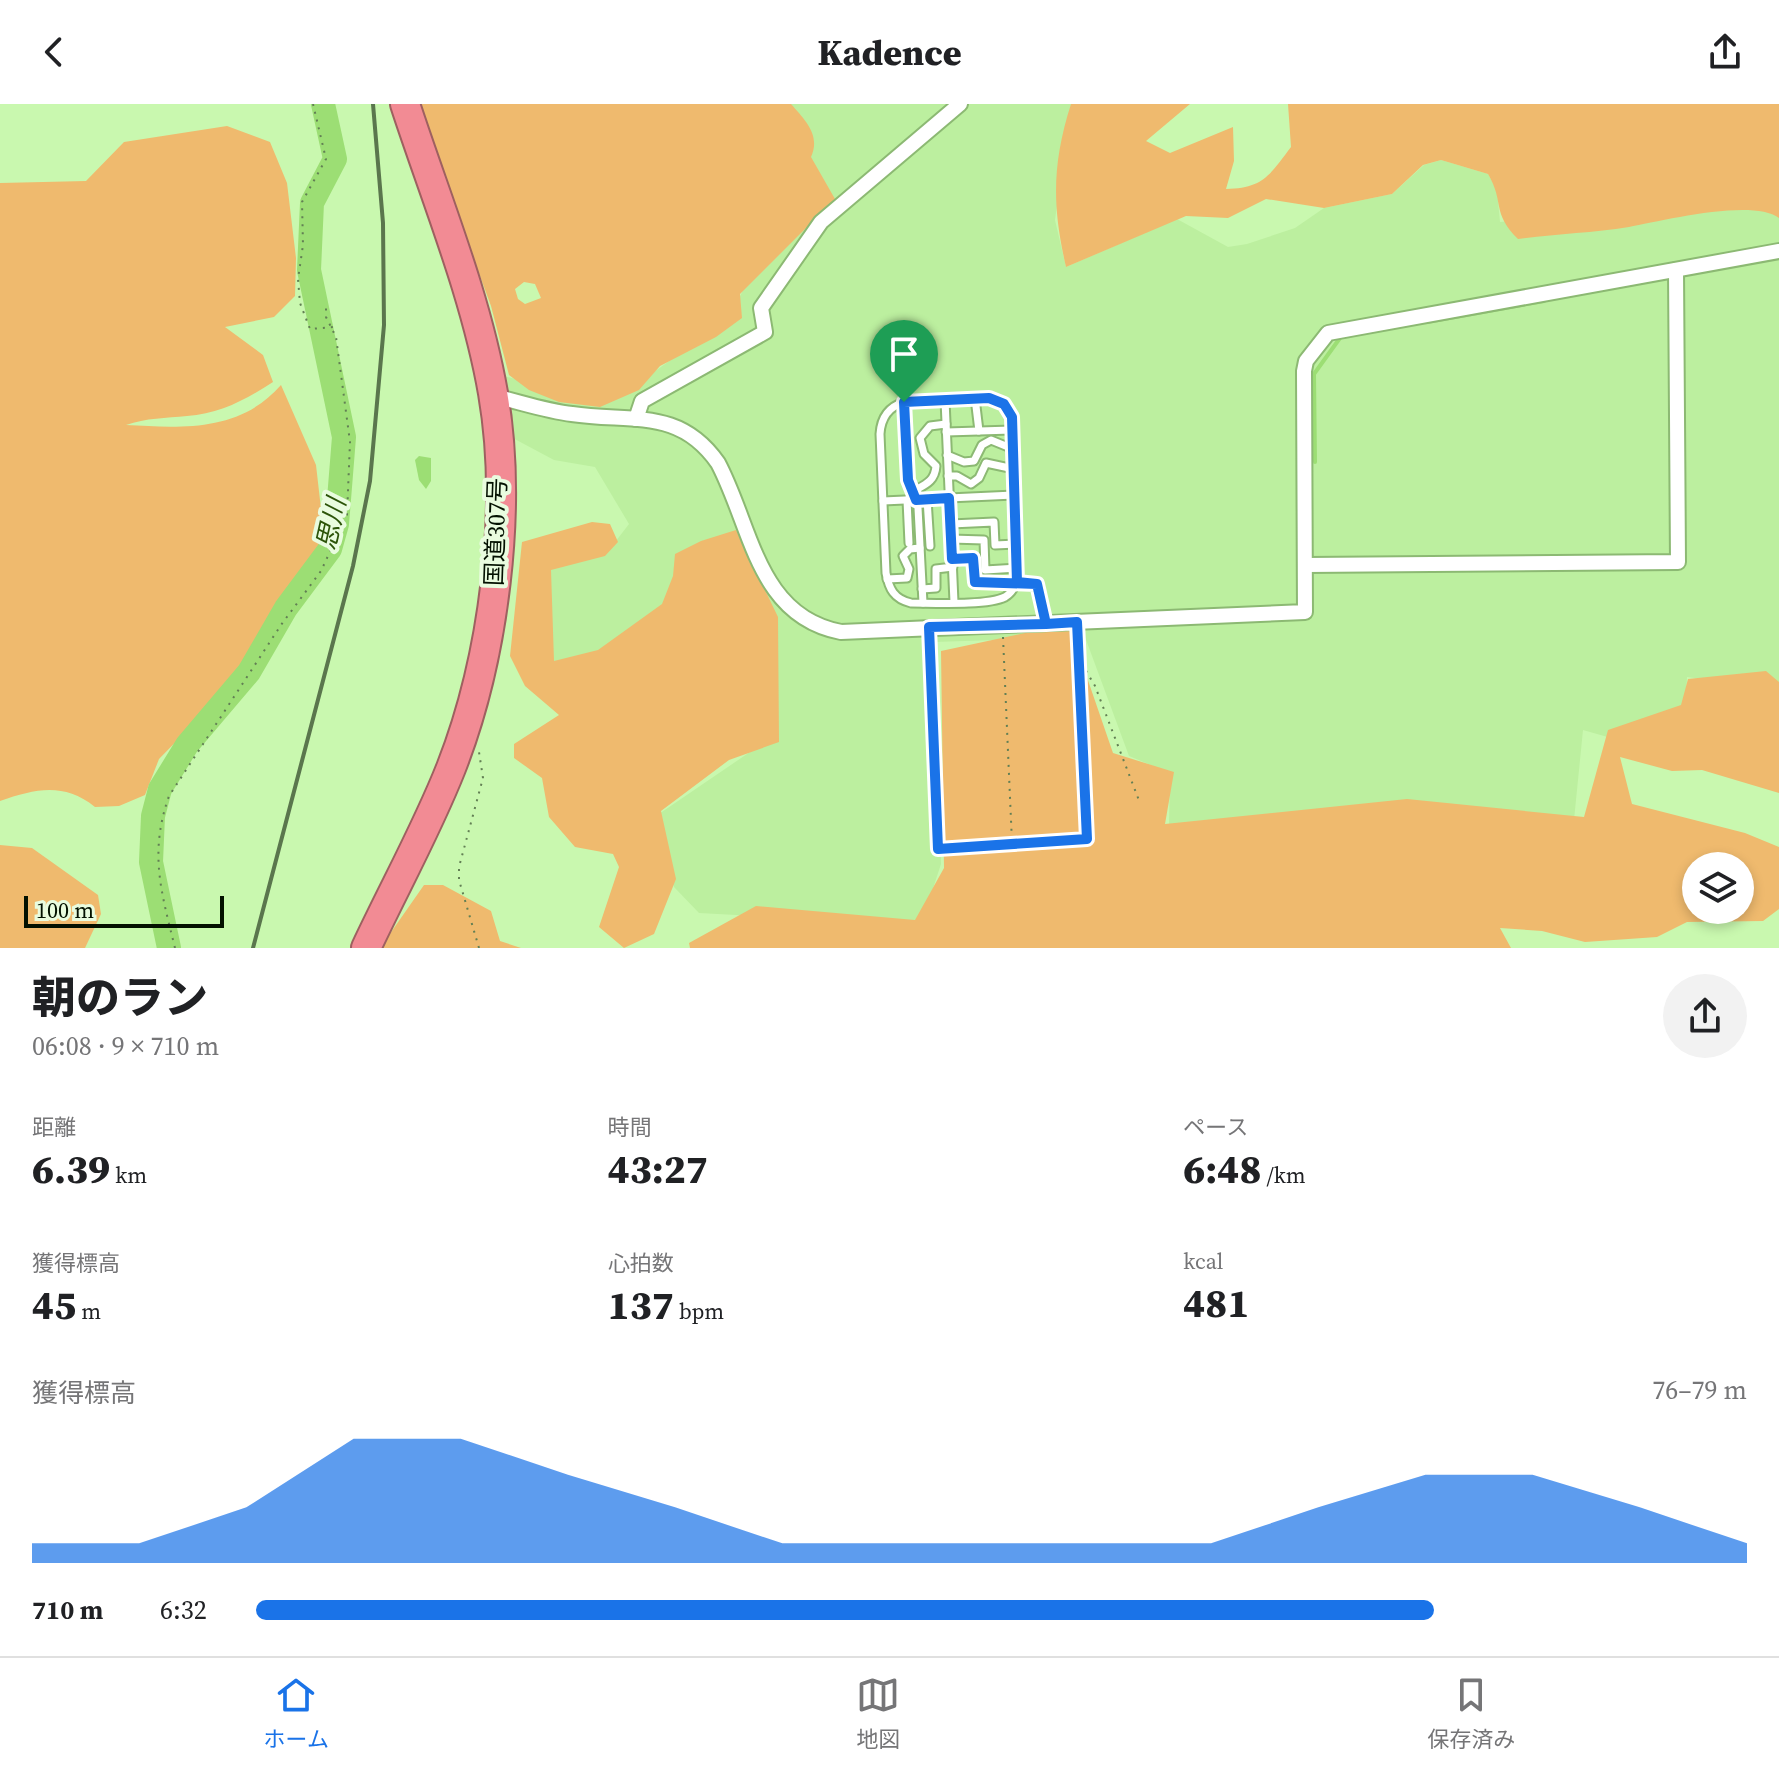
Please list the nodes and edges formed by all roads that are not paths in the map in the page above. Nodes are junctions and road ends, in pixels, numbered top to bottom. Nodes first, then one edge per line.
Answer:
1 (405, 104) edge
2 (960, 104) edge
3 (1779, 251) edge
4 (1676, 270) junction
5 (494, 396) junction
6 (975, 398) junction
7 (945, 400) junction
8 (904, 402) junction
9 (636, 419) junction
10 (946, 428) junction
11 (1012, 430) junction
12 (979, 431) junction
13 (1013, 449) junction
14 (947, 455) junction
15 (1014, 469) junction
16 (948, 476) junction
17 (912, 492) junction
18 (1014, 495) junction
19 (949, 498) junction
20 (927, 499) junction
21 (912, 500) junction
22 (883, 501) junction
23 (951, 524) junction
24 (929, 527) junction
25 (940, 527) dead end
26 (896, 529) dead end
27 (909, 529) junction
28 (951, 539) junction
29 (909, 543) dead end
30 (1016, 544) junction
31 (930, 546) dead end
32 (920, 548) junction
33 (952, 563) junction
34 (1306, 565) junction
35 (1018, 568) junction
36 (887, 579) junction
37 (1017, 582) junction
38 (922, 589) junction
39 (954, 602) junction
40 (923, 603) junction
41 (1046, 624) junction
42 (366, 948) edge

1 - 5 highway, 国道307号
2 - 9 street
3 - 4 street
4 - 34 street
4 - 34 street
5 - 9 street
5 - 42 highway, 国道307号
6 - 7 lane
6 - 11 lane
6 - 12 lane
7 - 8 lane
7 - 10 lane
8 - 17 lane
8 - 22 lane
9 - 41 street
10 - 12 lane
10 - 14 lane
10 - 17 lane
11 - 12 lane
11 - 13 lane
13 - 14 lane
13 - 15 lane
14 - 16 lane
15 - 16 lane
15 - 18 lane
16 - 19 lane
17 - 21 lane
18 - 19 lane
18 - 30 lane
19 - 20 lane
19 - 23 lane
20 - 21 lane
20 - 24 lane
21 - 22 lane
21 - 27 lane
21 - 32 lane
22 - 36 lane
23 - 28 lane
23 - 30 lane
24 - 25 lane
24 - 31 lane
26 - 27 lane
27 - 29 lane
28 - 33 lane
28 - 35 lane
30 - 35 lane
32 - 36 lane
32 - 38 lane
33 - 37 lane
33 - 38 lane
33 - 39 lane
34 - 41 street
35 - 37 lane
36 - 40 lane
37 - 39 lane
37 - 41 lane
38 - 40 lane
39 - 40 lane

